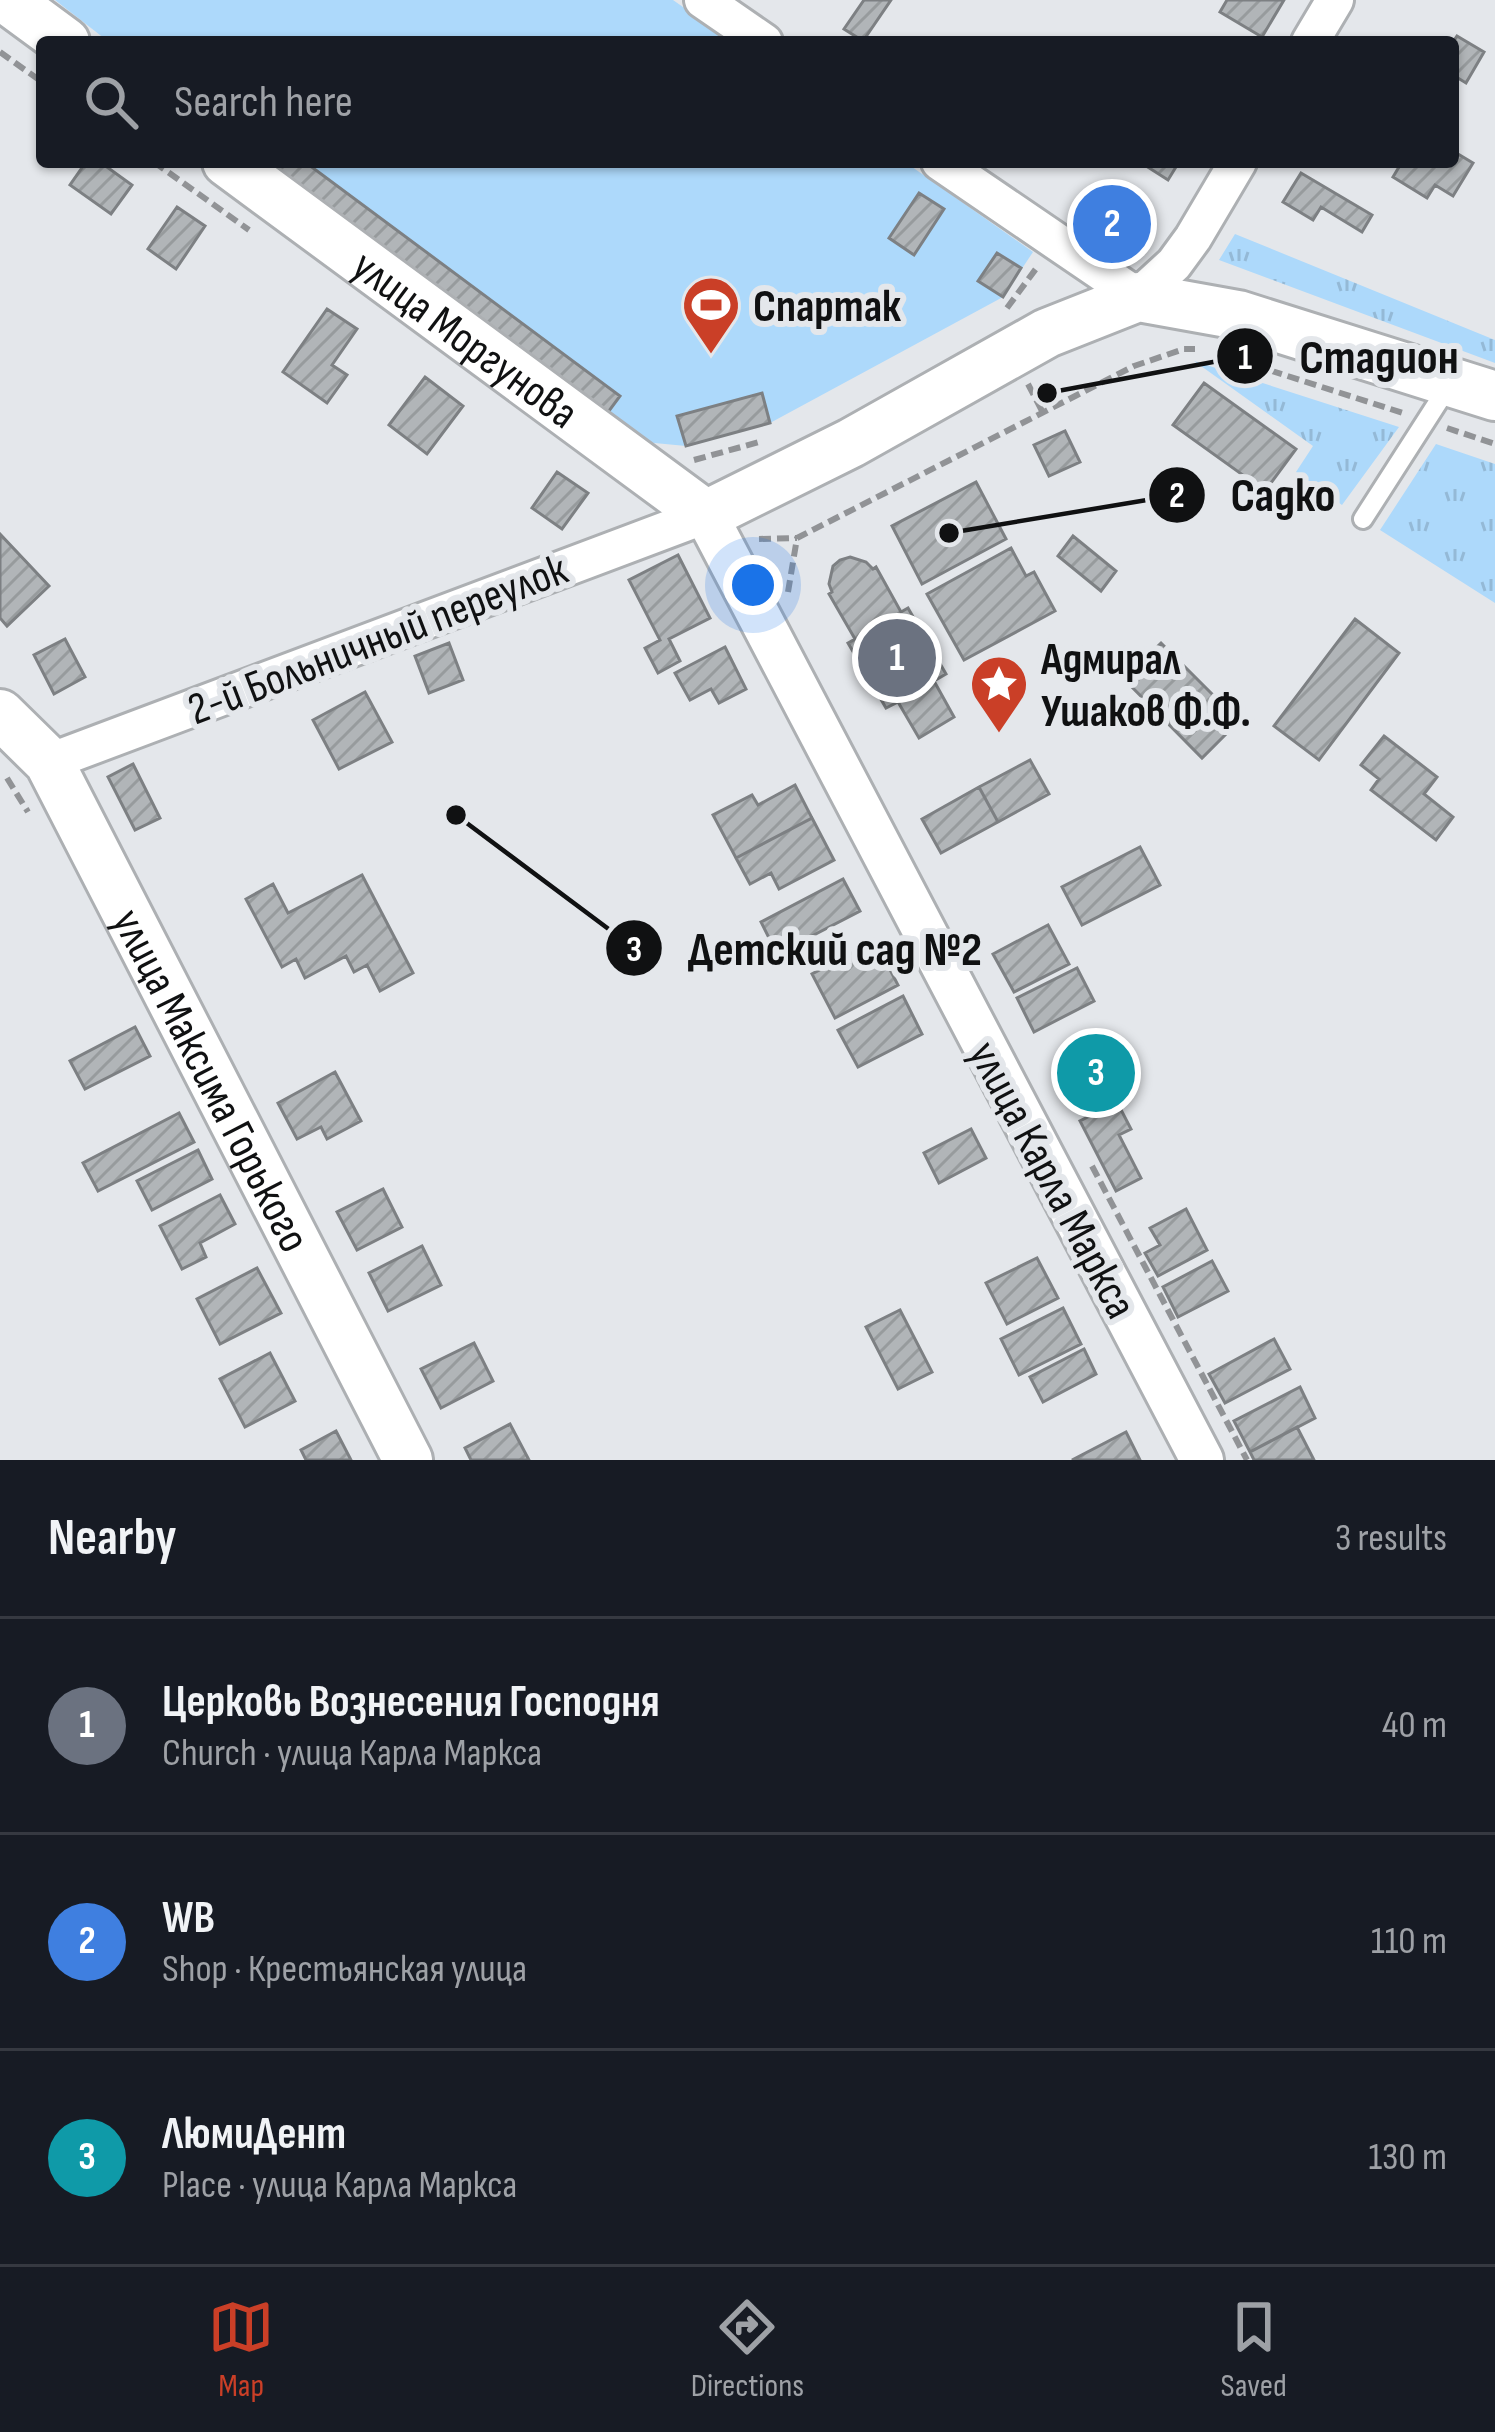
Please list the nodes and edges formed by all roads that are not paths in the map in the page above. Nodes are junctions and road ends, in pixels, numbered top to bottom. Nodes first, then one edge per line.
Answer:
1 (8, 0) edge
2 (703, 0) edge
3 (1335, 0) edge
4 (56, 36) edge
5 (755, 36) edge
6 (1314, 36) edge
7 (235, 168) edge
8 (949, 168) edge
9 (1234, 168) edge
10 (1138, 297) junction
11 (1458, 399) edge
12 (706, 515) junction
13 (1363, 519) dead end
14 (0, 714) edge
15 (29, 770) junction
16 (408, 1460) edge
17 (1202, 1460) edge

1 - 4 main road
2 - 5 street
3 - 6 street
7 - 12 main road, улица Моргунова
8 - 10 street
9 - 10 street
10 - 11 main road
10 - 12 main road
11 - 13 lane
12 - 15 street, 2-й Больничный переулок
12 - 17 street, улица Карла Маркса
14 - 15 main road, улица Максима Горького
15 - 16 main road, улица Максима Горького

